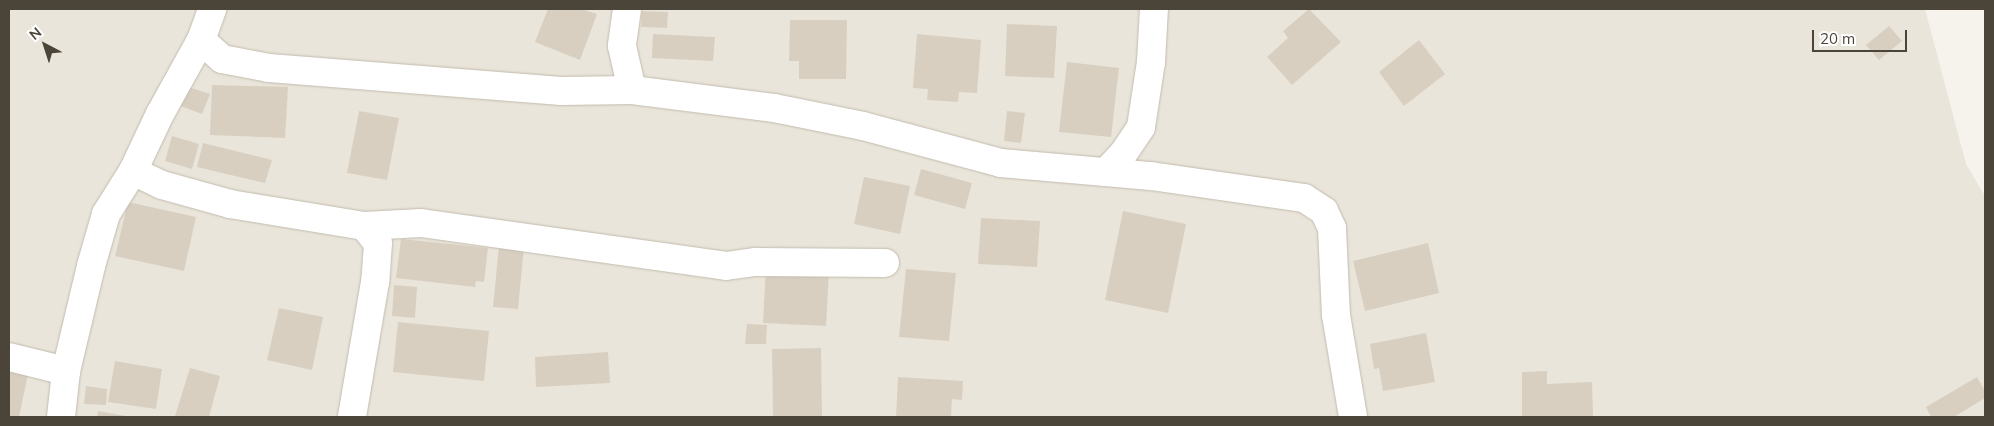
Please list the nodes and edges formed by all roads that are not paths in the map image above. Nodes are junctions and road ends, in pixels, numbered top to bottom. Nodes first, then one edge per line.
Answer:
1 (212, 9) edge
2 (627, 9) edge
3 (1154, 9) edge
4 (201, 40) junction
5 (632, 90) junction
6 (132, 171) junction
7 (1106, 172) junction
8 (364, 226) junction
9 (885, 263) dead end
10 (9, 357) edge
11 (66, 371) junction
12 (61, 417) edge
13 (352, 417) edge
14 (1353, 417) edge

1 - 4 street
2 - 5 street
3 - 7 street
4 - 5 street
4 - 6 street
5 - 7 street
6 - 8 street
6 - 11 street
7 - 14 street
8 - 9 street
8 - 13 street
10 - 11 street
11 - 12 street

